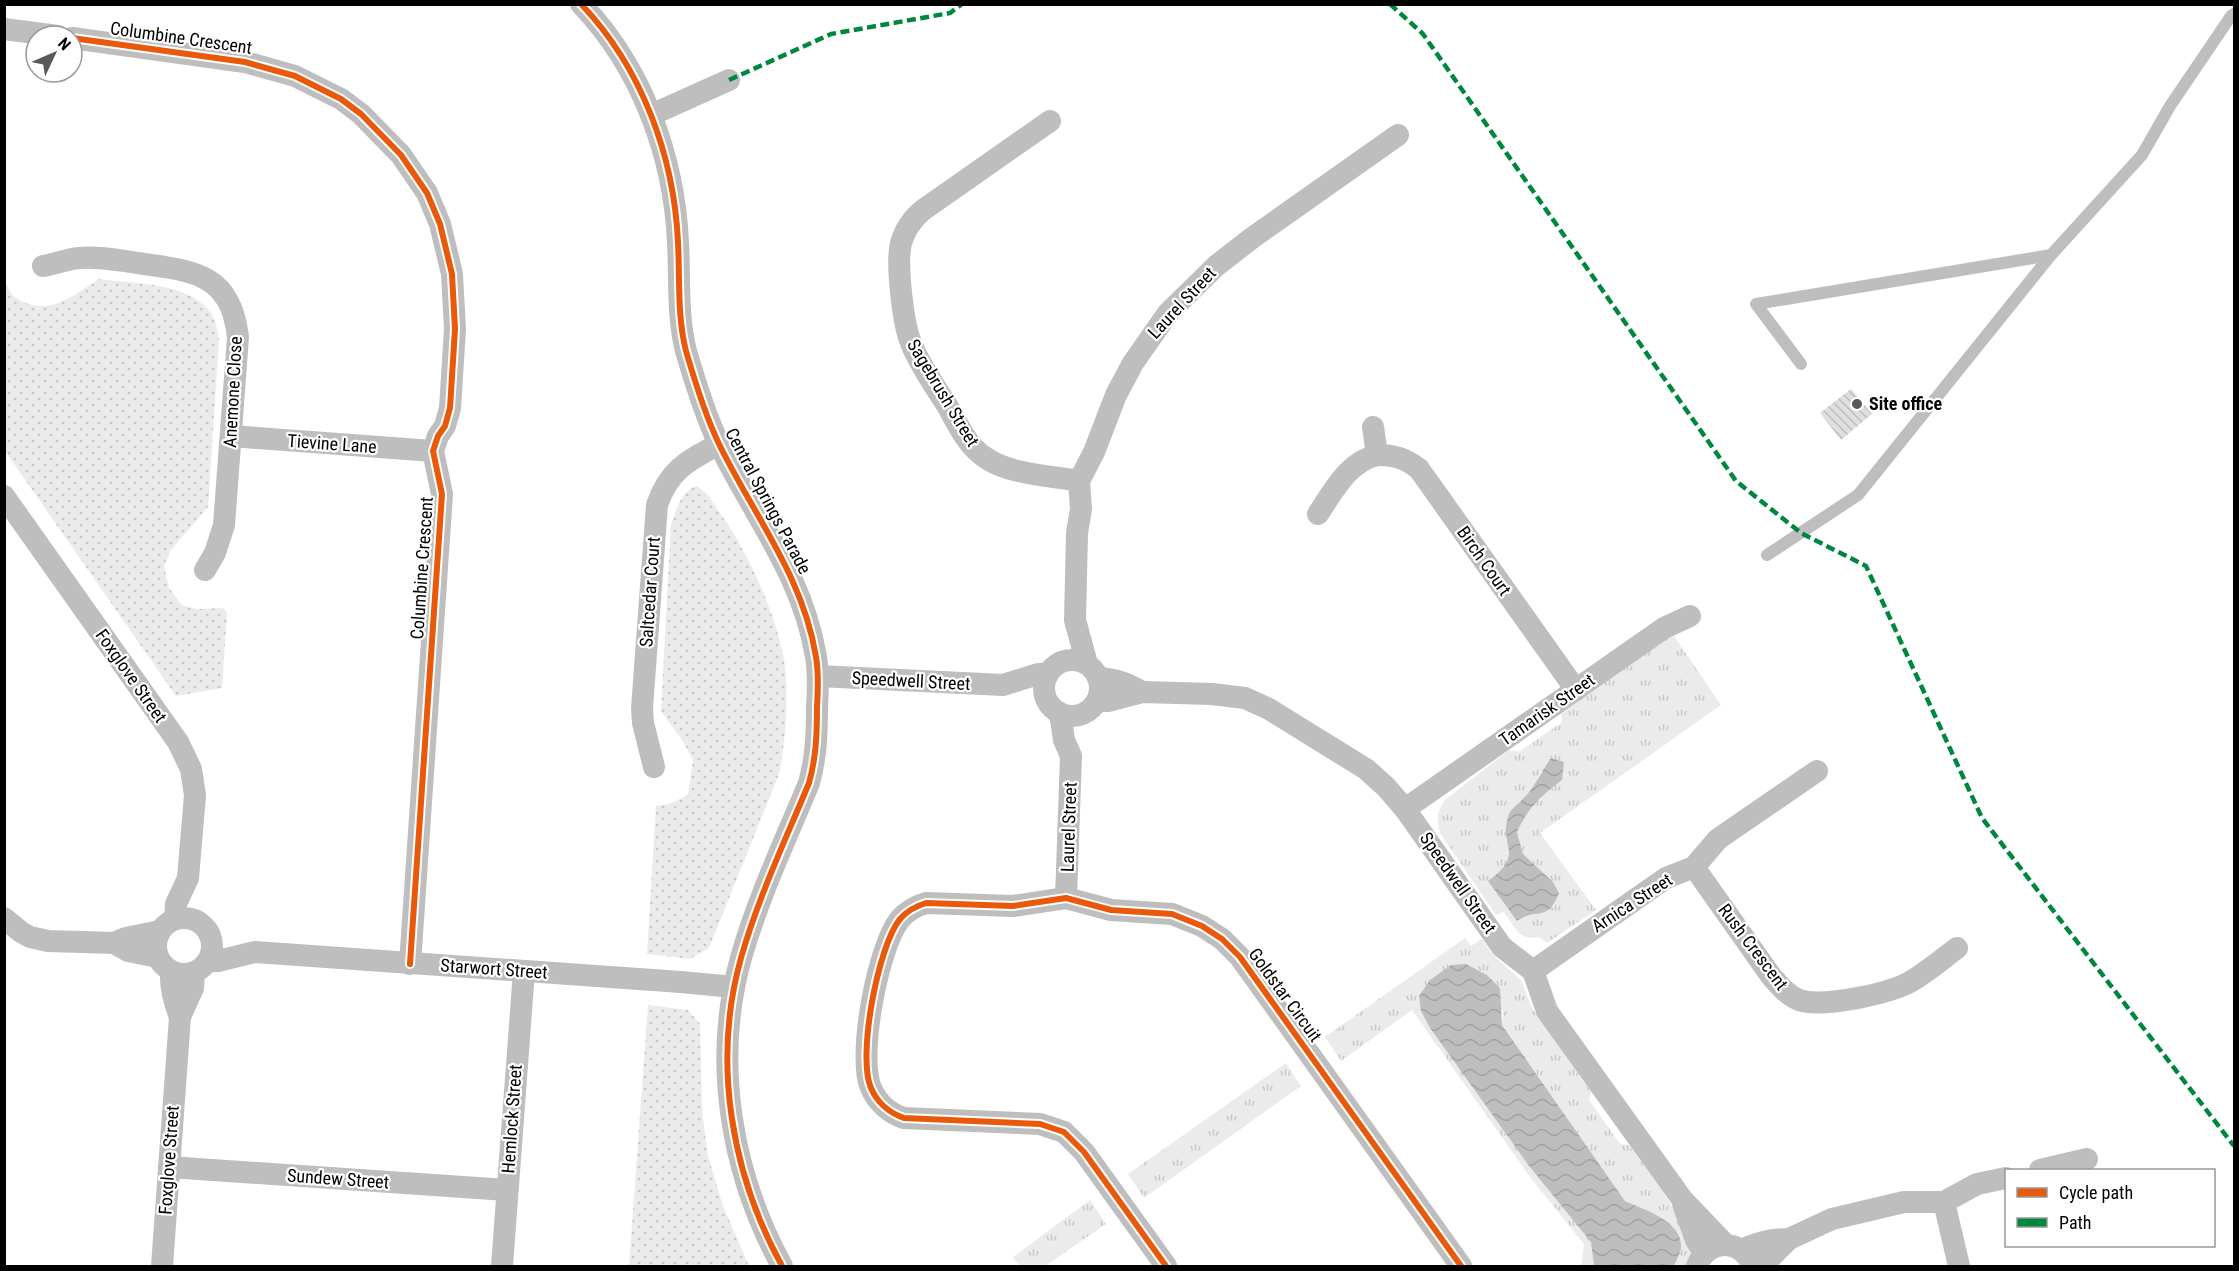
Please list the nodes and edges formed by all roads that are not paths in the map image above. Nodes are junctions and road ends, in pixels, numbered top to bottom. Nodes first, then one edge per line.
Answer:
1 (581, 4) edge
2 (2235, 14) edge
3 (4, 29) edge
4 (24, 32) edge
5 (84, 40) edge
6 (729, 80) dead end
7 (651, 115) junction
8 (1050, 121) dead end
9 (1398, 135) dead end
10 (2051, 255) junction
11 (43, 266) dead end
12 (1801, 364) dead end
13 (1373, 427) dead end
14 (231, 436) junction
15 (719, 444) junction
16 (433, 451) junction
17 (1377, 455) junction
18 (1079, 481) junction
19 (4, 496) edge
20 (1318, 514) dead end
21 (1767, 555) dead end
22 (205, 570) dead end
23 (1690, 616) dead end
24 (1075, 620) junction
25 (1054, 668) junction
26 (1092, 671) junction
27 (818, 676) junction
28 (1003, 685) junction
29 (1576, 690) junction
30 (1142, 692) junction
31 (1071, 707) junction
32 (654, 767) dead end
33 (1817, 771) dead end
34 (1405, 809) junction
35 (1694, 867) junction
36 (188, 878) junction
37 (1066, 898) junction
38 (167, 925) junction
39 (7, 927) edge
40 (205, 929) junction
41 (114, 943) junction
42 (1957, 948) dead end
43 (255, 952) junction
44 (165, 964) junction
45 (410, 964) junction
46 (201, 967) junction
47 (1533, 971) junction
48 (524, 972) junction
49 (734, 987) junction
50 (180, 1017) junction
51 (2087, 1159) dead end
52 (168, 1167) junction
53 (2044, 1169) edge
54 (2005, 1178) edge
55 (507, 1190) junction
56 (1944, 1202) junction
57 (1789, 1239) junction
58 (1724, 1256) edge
59 (162, 1266) edge
60 (502, 1266) edge
61 (782, 1266) edge
62 (1166, 1266) edge
63 (1461, 1266) edge
64 (1762, 1266) edge
65 (1959, 1266) edge

1 - 7 street, Central Springs Parade
2 - 10 lane
3 - 4 street
5 - 16 street, Columbine Crescent
6 - 7 street
7 - 15 street, Central Springs Parade
8 - 18 street, Sagebrush Street
9 - 18 street, Laurel Street
10 - 12 lane
10 - 21 lane
11 - 14 street, Anemone Close
13 - 17 street
14 - 16 street, Tievine Lane
14 - 22 street, Anemone Close
15 - 27 street, Central Springs Parade
15 - 32 street, Saltcedar Court
16 - 45 street, Columbine Crescent
17 - 20 street
17 - 29 street, Birch Court
18 - 24 street
19 - 36 street, Foxglove Street
23 - 29 street, Tamarisk Street
24 - 25 street
24 - 26 street
25 - 26 street
25 - 28 street, Speedwell Street
25 - 31 street
26 - 30 street, Speedwell Street
26 - 31 street
27 - 28 street, Speedwell Street
27 - 49 street, Central Springs Parade
28 - 31 street, Speedwell Street
29 - 34 street, Tamarisk Street
30 - 31 street, Speedwell Street
30 - 34 street, Speedwell Street
31 - 37 street, Laurel Street
33 - 35 street, Arnica Street
34 - 47 street, Speedwell Street
35 - 42 street, Rush Crescent
35 - 47 street, Arnica Street
36 - 38 street, Foxglove Street
36 - 40 street, Foxglove Street
37 - 62 street, Goldstar Circuit
37 - 63 street, Goldstar Circuit
38 - 40 street
38 - 41 street
38 - 44 street
39 - 41 street
40 - 43 street, Starwort Street
40 - 46 street
41 - 44 street
43 - 45 street, Starwort Street
43 - 46 street, Starwort Street
44 - 46 street
44 - 50 street, Foxglove Street
45 - 48 street, Starwort Street
46 - 50 street, Foxglove Street
47 - 58 street
48 - 49 street, Starwort Street
48 - 55 street, Hemlock Street
49 - 61 street, Central Springs Parade
50 - 52 street, Foxglove Street
51 - 53 street
52 - 55 street, Sundew Street
52 - 59 street, Foxglove Street
54 - 56 street
55 - 60 street, Hemlock Street
56 - 57 street
56 - 65 street
57 - 58 street
57 - 64 street

